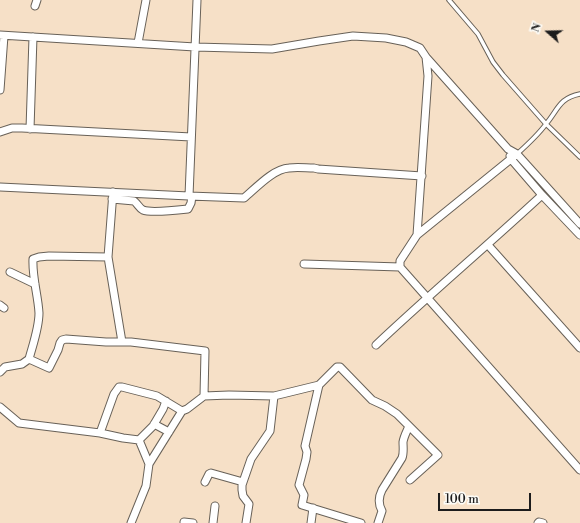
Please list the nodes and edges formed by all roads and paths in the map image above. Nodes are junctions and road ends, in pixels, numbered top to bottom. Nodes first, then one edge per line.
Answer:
1 (146, 0) edge
2 (197, 0) edge
3 (449, 0) edge
4 (2, 36) edge
5 (33, 37) junction
6 (138, 43) junction
7 (194, 47) junction
8 (426, 57) junction
9 (0, 90) edge
10 (580, 94) edge
11 (546, 124) junction
12 (30, 129) junction
13 (0, 132) edge
14 (191, 137) junction
15 (514, 157) junction
16 (580, 157) edge
17 (422, 176) junction
18 (0, 187) edge
19 (113, 196) junction
20 (190, 196) junction
21 (542, 196) junction
22 (580, 224) edge
23 (417, 235) junction
24 (580, 235) edge
25 (488, 245) junction
26 (108, 257) junction
27 (304, 264) dead end
28 (400, 267) junction
29 (10, 272) dead end
30 (35, 284) junction
31 (427, 297) junction
32 (122, 342) junction
33 (376, 345) dead end
34 (580, 348) edge
35 (29, 359) junction
36 (0, 372) edge
37 (319, 385) junction
38 (204, 396) junction
39 (274, 396) junction
40 (166, 401) junction
41 (0, 407) edge
42 (182, 411) junction
43 (154, 424) junction
44 (410, 426) junction
45 (169, 432) junction
46 (100, 433) junction
47 (139, 440) junction
48 (149, 464) junction
49 (580, 470) edge
50 (410, 480) dead end
51 (204, 482) dead end
52 (244, 482) junction
53 (214, 506) dead end
54 (313, 508) junction
55 (184, 522) dead end
56 (131, 523) edge
57 (193, 523) edge
58 (212, 523) edge
59 (246, 523) edge
60 (311, 523) edge
61 (361, 523) edge
62 (378, 523) edge
63 (538, 523) edge
64 (543, 523) edge

1 - 6 street
2 - 7 street
3 - 11 lane
4 - 5 street
4 - 9 street
5 - 6 street
5 - 12 street
6 - 7 street
7 - 8 street
7 - 14 street
8 - 15 street
8 - 17 street
10 - 11 lane
11 - 15 lane
11 - 16 lane
12 - 13 street
12 - 14 street
14 - 20 street
15 - 21 street
15 - 22 street
15 - 23 street
17 - 20 street
17 - 23 street
18 - 19 street
19 - 20 street
19 - 20 street
19 - 26 street
21 - 24 street
21 - 25 street
23 - 28 street
25 - 31 street
25 - 34 street
26 - 30 street
26 - 32 street
27 - 28 street
28 - 31 street
29 - 30 street
30 - 35 street
31 - 33 street
31 - 49 street
32 - 35 street
32 - 38 street
35 - 36 street
37 - 39 street
37 - 44 street
37 - 54 street
38 - 39 street
38 - 42 street
39 - 52 street
40 - 42 street
40 - 43 street
40 - 46 street
41 - 46 street
42 - 45 street
43 - 45 street
43 - 47 street
44 - 50 street
44 - 62 street
45 - 48 street
46 - 47 street
47 - 48 street
48 - 56 street
51 - 52 street
52 - 59 street
53 - 58 street
54 - 60 street
54 - 61 street
55 - 57 street
63 - 64 street

